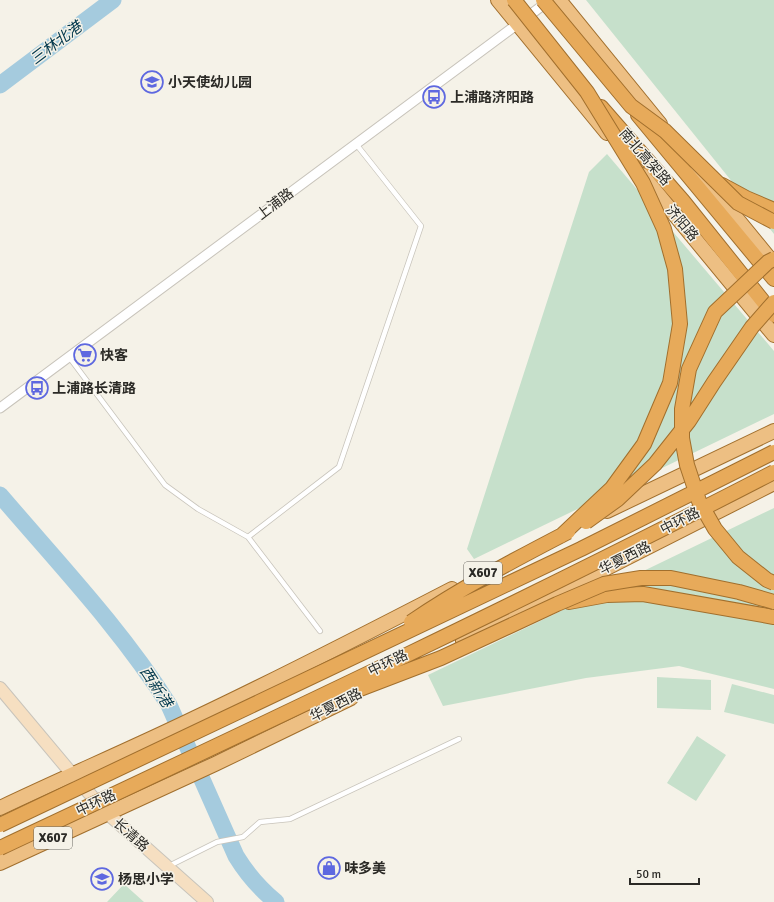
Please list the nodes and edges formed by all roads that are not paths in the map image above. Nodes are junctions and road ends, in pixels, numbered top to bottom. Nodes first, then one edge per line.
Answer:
1 (498, 0) edge
2 (514, 0) edge
3 (543, 0) edge
4 (550, 0) edge
5 (559, 0) edge
6 (518, 24) junction
7 (587, 92) junction
8 (631, 106) junction
9 (356, 144) junction
10 (717, 182) junction
11 (774, 210) edge
12 (774, 222) edge
13 (774, 259) edge
14 (774, 264) edge
15 (774, 279) edge
16 (774, 302) edge
17 (774, 315) edge
18 (774, 335) edge
19 (69, 357) junction
20 (0, 408) edge
21 (774, 431) edge
22 (774, 452) edge
23 (774, 472) edge
24 (774, 483) edge
25 (561, 536) junction
26 (248, 537) junction
27 (774, 584) edge
28 (774, 602) edge
29 (557, 604) junction
30 (774, 617) edge
31 (320, 631) dead end
32 (378, 645) junction
33 (0, 688) edge
34 (260, 725) junction
35 (459, 739) dead end
36 (72, 774) junction
37 (0, 808) edge
38 (107, 813) junction
39 (0, 825) edge
40 (0, 848) edge
41 (0, 864) edge
42 (168, 867) junction
43 (207, 902) edge

1 - 6 main road, 济阳路
2 - 7 highway, 南北高架路, bridge
3 - 8 highway, 南北高架路, bridge
4 - 6 street, 上浦路
5 - 14 main road
6 - 9 street, 上浦路
6 - 18 main road, 济阳路
7 - 17 highway, 南北高架路, bridge
7 - 25 highway, bridge
8 - 10 highway, bridge
8 - 15 highway, 南北高架路, bridge
9 - 19 street, 上浦路
9 - 26 lane
10 - 11 highway, bridge
10 - 12 highway, bridge
13 - 27 highway, bridge
16 - 25 highway, bridge
19 - 20 street, 上浦路
19 - 26 lane
21 - 36 main road, X607
22 - 32 highway, 中环路, bridge
23 - 34 highway, 中环路, bridge
24 - 38 main road, 华夏西路 / X607
25 - 32 highway, bridge
26 - 31 lane
28 - 29 highway, bridge
29 - 30 highway, bridge
29 - 34 highway, bridge
32 - 39 highway, 中环路, bridge
33 - 36 main road, 长清路
34 - 40 highway, 中环路, bridge
35 - 42 lane
36 - 37 main road, X607
36 - 38 main road, 长清路
38 - 41 main road, 华夏西路 / X607
38 - 42 main road, 长清路
42 - 43 main road, 长清路

